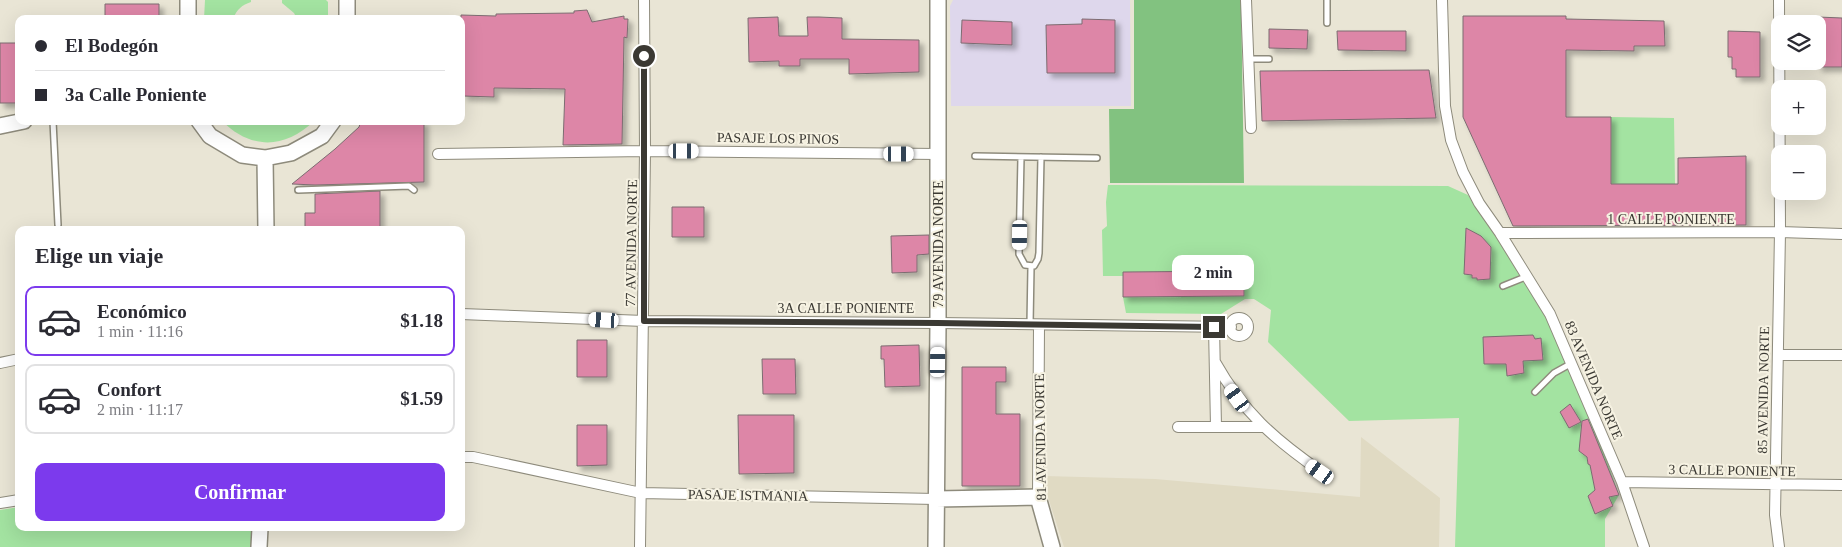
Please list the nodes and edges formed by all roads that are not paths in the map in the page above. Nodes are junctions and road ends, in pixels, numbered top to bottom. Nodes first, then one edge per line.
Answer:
1 (188, 0) edge
2 (347, 0) edge
3 (644, 0) edge
4 (938, 0) edge
5 (1246, 0) edge
6 (1327, 0) edge
7 (1442, 0) edge
8 (1779, 0) edge
9 (188, 15) edge
10 (347, 15) edge
11 (1327, 23) dead end
12 (1248, 59) junction
13 (1269, 59) dead end
14 (15, 123) edge
15 (53, 125) edge
16 (202, 125) edge
17 (330, 125) edge
18 (0, 126) edge
19 (1251, 128) dead end
20 (645, 151) junction
21 (438, 154) dead end
22 (938, 154) junction
23 (975, 156) dead end
24 (1021, 157) junction
25 (1042, 157) junction
26 (265, 158) junction
27 (1097, 158) dead end
28 (298, 190) dead end
29 (414, 190) dead end
30 (58, 226) dead end
31 (266, 226) edge
32 (1780, 232) junction
33 (1500, 233) junction
34 (1842, 234) edge
35 (1031, 267) junction
36 (1528, 276) junction
37 (1502, 286) dead end
38 (465, 314) edge
39 (644, 321) junction
40 (938, 323) junction
41 (1034, 324) junction
42 (1214, 327) junction
43 (1230, 327) dead end
44 (1778, 355) junction
45 (1842, 355) edge
46 (15, 360) edge
47 (1215, 362) junction
48 (0, 363) edge
49 (1572, 363) junction
50 (1536, 392) dead end
51 (1262, 426) junction
52 (1178, 427) dead end
53 (1216, 427) junction
54 (465, 457) edge
55 (1320, 472) dead end
56 (1622, 482) junction
57 (1775, 484) junction
58 (1842, 485) edge
59 (642, 493) junction
60 (1038, 497) junction
61 (936, 499) junction
62 (15, 501) edge
63 (0, 503) edge
64 (260, 531) edge
65 (259, 547) edge
66 (640, 547) edge
67 (936, 547) edge
68 (1052, 547) edge
69 (1644, 547) edge
70 (1779, 547) edge

1 - 9 main road
2 - 10 main road
3 - 20 street, 77 AVENIDA NORTE
4 - 22 main road, 79 AVENIDA NORTE
5 - 12 street
6 - 11 lane
7 - 33 street, 83 AVENIDA NORTE
8 - 32 street, 85 AVENIDA NORTE
12 - 13 lane
12 - 19 street
14 - 18 main road
15 - 30 lane
16 - 26 main road
17 - 26 main road
20 - 21 street, PASAJE LOS PINOS
20 - 22 street, PASAJE LOS PINOS
20 - 39 street, 77 AVENIDA NORTE
22 - 40 main road, 79 AVENIDA NORTE
23 - 24 lane
24 - 25 lane
24 - 35 lane
25 - 27 lane
25 - 35 lane
26 - 31 main road
28 - 29 lane
32 - 33 street, 1 CALLE PONIENTE
32 - 34 street, 1 CALLE PONIENTE
32 - 44 street, 85 AVENIDA NORTE
33 - 36 street, 83 AVENIDA NORTE
35 - 41 lane
36 - 37 lane
36 - 49 street, 83 AVENIDA NORTE
38 - 39 street, 3A CALLE PONIENTE
39 - 40 street, 3A CALLE PONIENTE
39 - 59 street, 77 AVENIDA NORTE
40 - 41 street, 3A CALLE PONIENTE
40 - 61 main road, 79 AVENIDA NORTE
41 - 42 street, 3A CALLE PONIENTE
41 - 60 street, 81 AVENIDA NORTE
42 - 43 street, 3A CALLE PONIENTE
42 - 47 street
44 - 45 street
44 - 57 street, 85 AVENIDA NORTE
46 - 48 street
47 - 51 street
47 - 53 street
49 - 50 lane
49 - 56 street, 83 AVENIDA NORTE
51 - 53 street
51 - 55 street
52 - 53 street
54 - 59 street, PASAJE ISTMANIA
56 - 57 street, 3 CALLE PONIENTE
56 - 69 street, 83 AVENIDA NORTE
57 - 58 street, 3 CALLE PONIENTE
57 - 70 street, 85 AVENIDA NORTE
59 - 61 street, PASAJE ISTMANIA
59 - 66 street, 77 AVENIDA NORTE
60 - 61 main road, PASAJE ISTMANIA
60 - 68 main road, 81 AVENIDA NORTE
61 - 67 main road, 79 AVENIDA NORTE
62 - 63 street
64 - 65 main road

